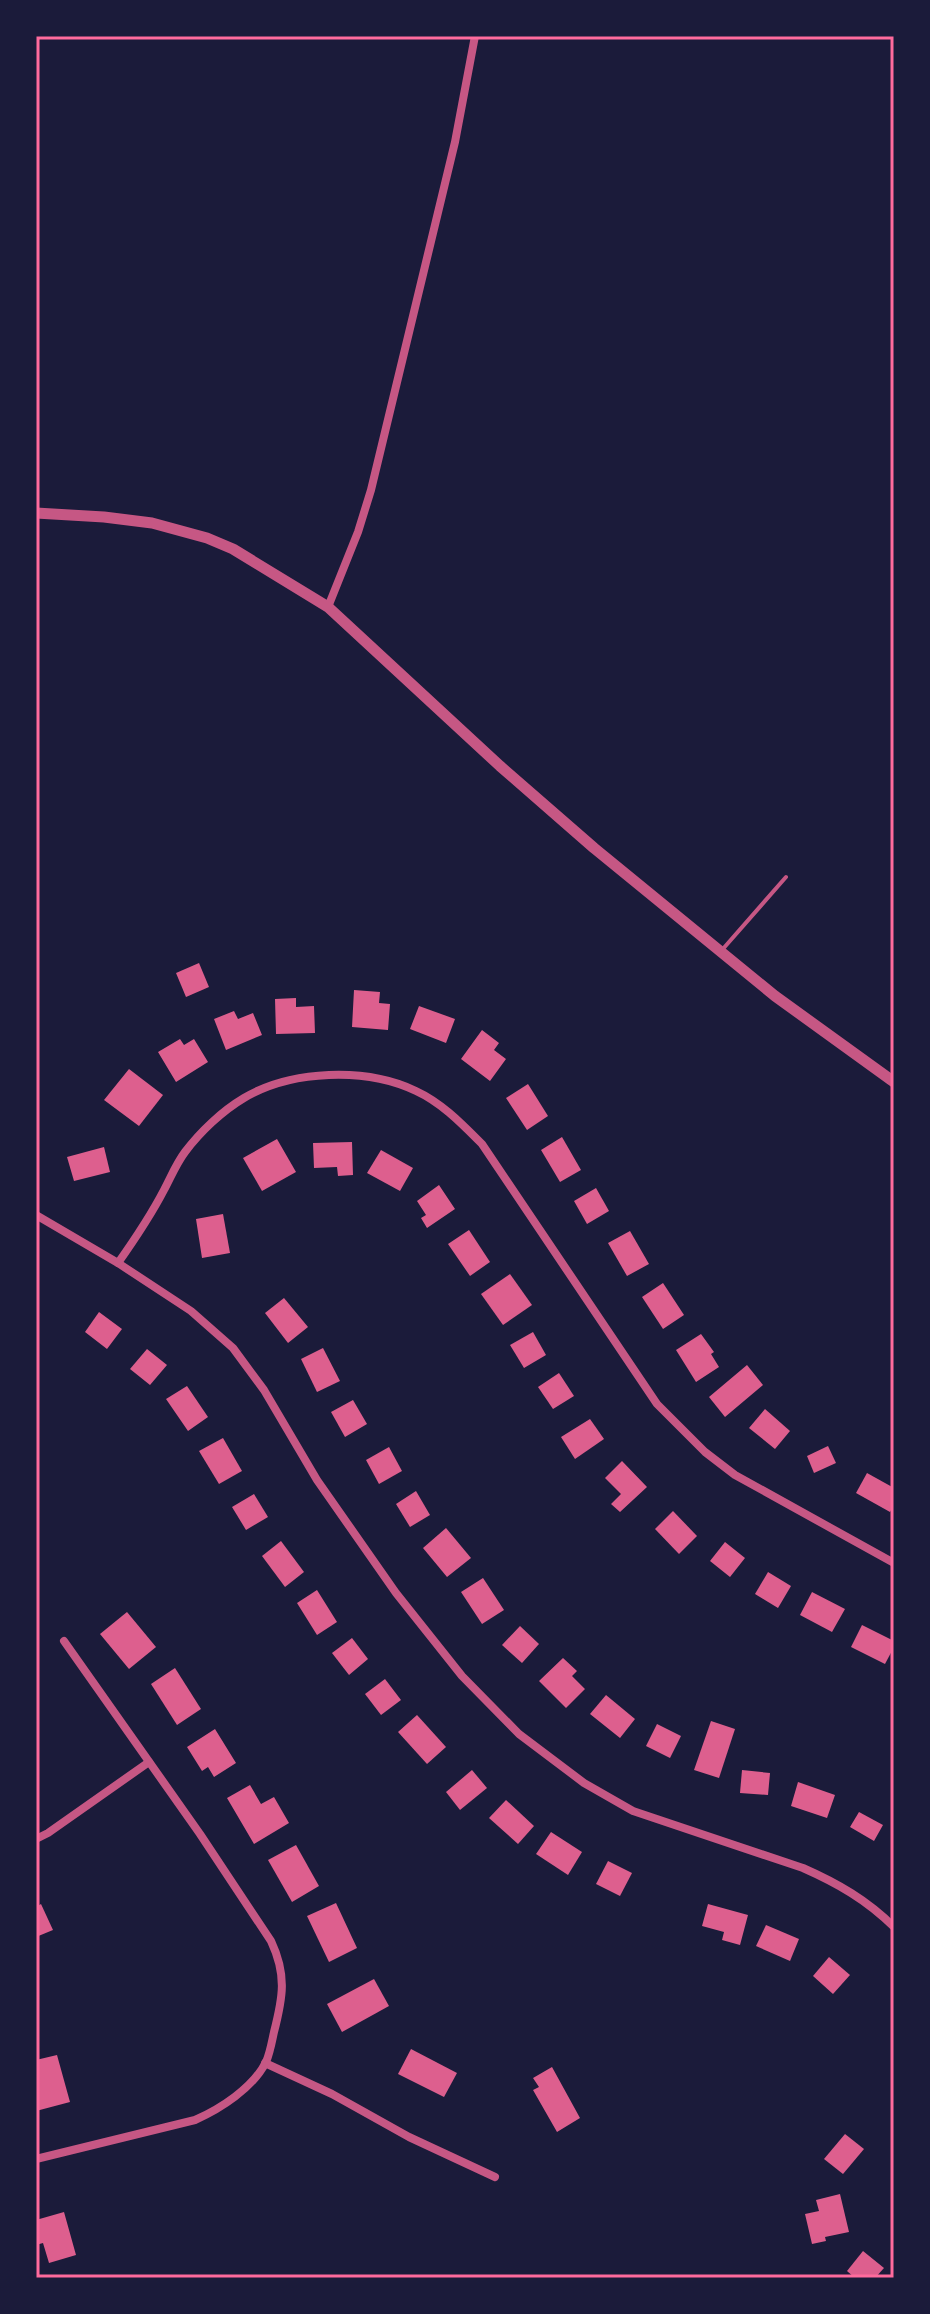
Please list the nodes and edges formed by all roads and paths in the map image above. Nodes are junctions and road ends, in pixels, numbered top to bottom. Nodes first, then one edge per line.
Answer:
1 (462, 36) edge
2 (475, 38) edge
3 (36, 513) edge
4 (328, 607) junction
5 (786, 877) dead end
6 (721, 952) junction
7 (894, 1082) edge
8 (36, 1215) edge
9 (118, 1263) junction
10 (894, 1563) edge
11 (64, 1641) dead end
12 (149, 1762) junction
13 (36, 1839) edge
14 (894, 1927) edge
15 (265, 2063) junction
16 (36, 2159) edge
17 (495, 2177) dead end

1 - 2 street
2 - 4 street
3 - 4 street
4 - 6 street
5 - 6 lane
6 - 7 street
8 - 9 street
9 - 10 street
9 - 14 street
11 - 12 street
12 - 13 street
12 - 15 street
15 - 16 street
15 - 17 street

